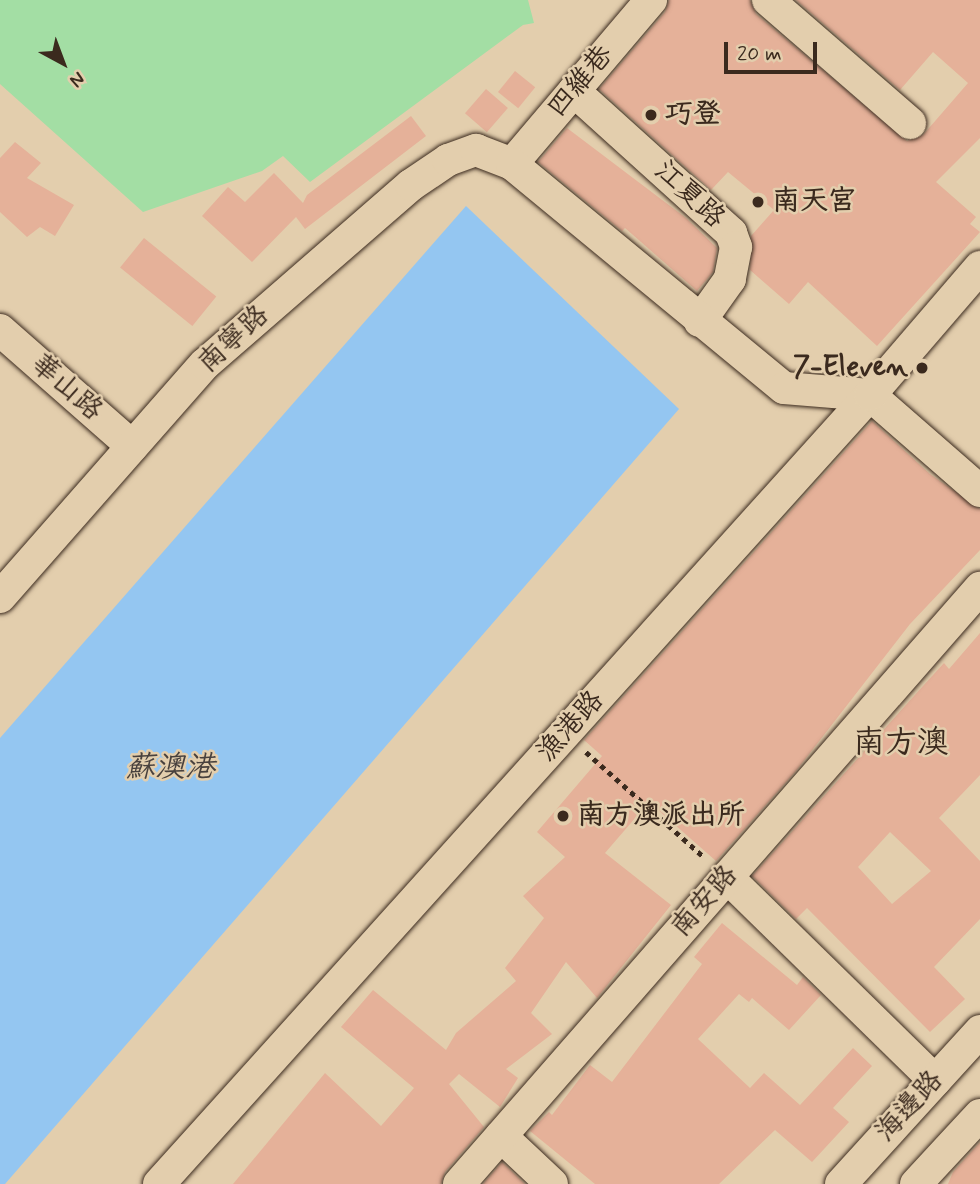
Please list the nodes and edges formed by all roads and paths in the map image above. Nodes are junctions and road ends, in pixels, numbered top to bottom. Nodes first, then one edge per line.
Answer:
1 (651, 0) edge
2 (768, 0) edge
3 (574, 90) junction
4 (909, 123) dead end
5 (512, 164) junction
6 (980, 267) edge
7 (701, 321) junction
8 (0, 330) edge
9 (870, 396) junction
10 (132, 446) junction
11 (980, 491) edge
12 (980, 588) edge
13 (0, 597) edge
14 (565, 734) junction
15 (727, 877) junction
16 (980, 1031) edge
17 (935, 1081) junction
18 (980, 1115) edge
19 (501, 1136) junction
20 (159, 1184) edge
21 (459, 1184) edge
22 (552, 1184) edge
23 (841, 1184) edge
24 (916, 1184) edge

1 - 3 street, 四維巷
2 - 4 street
3 - 5 street, 四維巷
3 - 7 street, 江夏路
5 - 7 street
5 - 10 street, 南寧路
6 - 9 street, 漁港路
7 - 9 street
8 - 10 street, 華山路
9 - 11 street
9 - 14 street, 漁港路
10 - 13 street, 南寧路
12 - 15 street, 南安路
14 - 15 path
14 - 20 street, 漁港路
15 - 17 street
15 - 19 street, 南安路
16 - 17 street, 海邊路
17 - 23 street, 海邊路
18 - 24 street
19 - 21 street, 南安路
19 - 22 street

